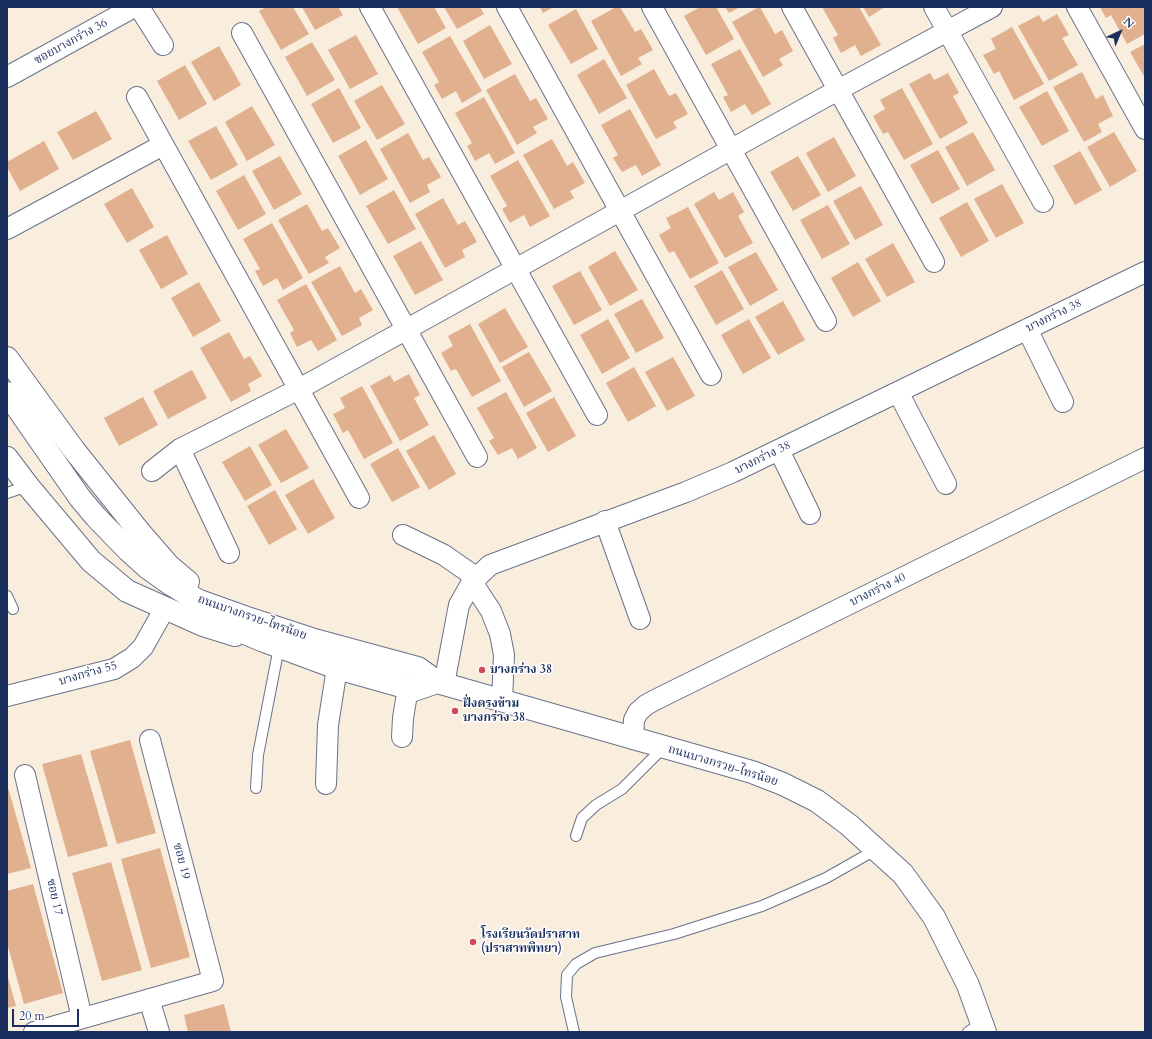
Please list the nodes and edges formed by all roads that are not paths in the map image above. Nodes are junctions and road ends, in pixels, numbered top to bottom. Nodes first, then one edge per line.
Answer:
1 (370, 7) edge
2 (507, 7) edge
3 (652, 7) edge
4 (792, 7) edge
5 (934, 7) edge
6 (992, 7) edge
7 (1077, 7) edge
8 (133, 8) edge
9 (947, 32) junction
10 (242, 33) dead end
11 (162, 45) dead end
12 (7, 77) edge
13 (838, 90) junction
14 (137, 97) dead end
15 (1145, 129) edge
16 (163, 145) junction
17 (731, 150) junction
18 (1043, 202) dead end
19 (620, 211) junction
20 (7, 229) edge
21 (934, 262) dead end
22 (516, 269) junction
23 (1145, 272) edge
24 (826, 321) dead end
25 (406, 329) junction
26 (1027, 329) junction
27 (7, 358) edge
28 (711, 375) dead end
29 (299, 389) junction
30 (898, 392) junction
31 (7, 393) edge
32 (1063, 402) dead end
33 (7, 413) edge
34 (597, 415) dead end
35 (180, 449) junction
36 (779, 450) junction
37 (477, 456) dead end
38 (7, 458) edge
39 (1145, 458) edge
40 (152, 471) dead end
41 (946, 484) dead end
42 (28, 486) junction
43 (7, 493) edge
44 (359, 498) dead end
45 (810, 514) dead end
46 (605, 521) junction
47 (403, 535) dead end
48 (229, 553) dead end
49 (474, 580) junction
50 (7, 596) edge
51 (195, 605) junction
52 (165, 608) junction
53 (12, 609) dead end
54 (640, 619) dead end
55 (311, 639) junction
56 (272, 644) junction
57 (337, 668) junction
58 (441, 683) junction
59 (408, 688) junction
60 (7, 696) edge
61 (502, 701) junction
62 (402, 737) dead end
63 (633, 739) junction
64 (150, 740) dead end
65 (664, 747) junction
66 (25, 775) dead end
67 (326, 784) dead end
68 (256, 788) dead end
69 (576, 836) dead end
70 (878, 849) junction
71 (148, 999) junction
72 (82, 1018) junction
73 (978, 1029) edge
74 (34, 1032) edge
75 (159, 1032) edge
76 (574, 1032) edge

1 - 22 street
2 - 19 street
3 - 17 street
4 - 13 street
5 - 9 street
6 - 9 street
7 - 15 street
8 - 11 street
8 - 12 street, ซอยบางกร่าง 36
9 - 13 street
9 - 18 street
10 - 25 street
13 - 17 street
13 - 21 street
14 - 16 street
16 - 20 street
16 - 29 street
17 - 19 street
17 - 24 street
19 - 22 street
19 - 28 street
22 - 25 street
22 - 34 street
23 - 26 street, บางกร่าง 38
25 - 29 street
25 - 37 street
26 - 30 street, บางกร่าง 38
26 - 32 street
27 - 55 main road
29 - 35 street
29 - 44 street
30 - 36 street, บางกร่าง 38
30 - 41 street
31 - 51 main road, ถนนบางกรวย-ไทรน้อย
33 - 51 main road, ถนนบางกรวย-ไทรน้อย
35 - 40 street
35 - 48 street
36 - 45 street
36 - 46 street, บางกร่าง 38
38 - 42 main road
39 - 63 street, บางกร่าง 40
42 - 43 lane
42 - 52 main road
46 - 49 street, บางกร่าง 38
46 - 54 street
47 - 49 street
49 - 58 street, บางกร่าง 38
49 - 61 street
50 - 53 lane
51 - 55 main road, ถนนบางกรวย-ไทรน้อย
51 - 56 main road, ถนนบางกรวย-ไทรน้อย
52 - 56 main road
52 - 60 street, บางกร่าง 55
55 - 58 main road, ถนนบางกรวย-ไทรน้อย
56 - 57 main road, ถนนบางกรวย-ไทรน้อย
56 - 68 lane
57 - 59 main road, ถนนบางกรวย-ไทรน้อย
57 - 67 street
58 - 59 main road, ถนนบางกรวย-ไทรน้อย
58 - 61 main road, ถนนบางกรวย-ไทรน้อย
59 - 62 street
61 - 63 main road, ถนนบางกรวย-ไทรน้อย
63 - 65 main road, ถนนบางกรวย-ไทรน้อย
64 - 71 street, ซอย 19
65 - 69 lane
65 - 70 main road, ถนนบางกรวย-ไทรน้อย
66 - 72 street, ซอย 17
70 - 73 main road, ถนนบางกรวย-ไทรน้อย
70 - 76 lane
71 - 72 street
71 - 75 street
72 - 74 street

